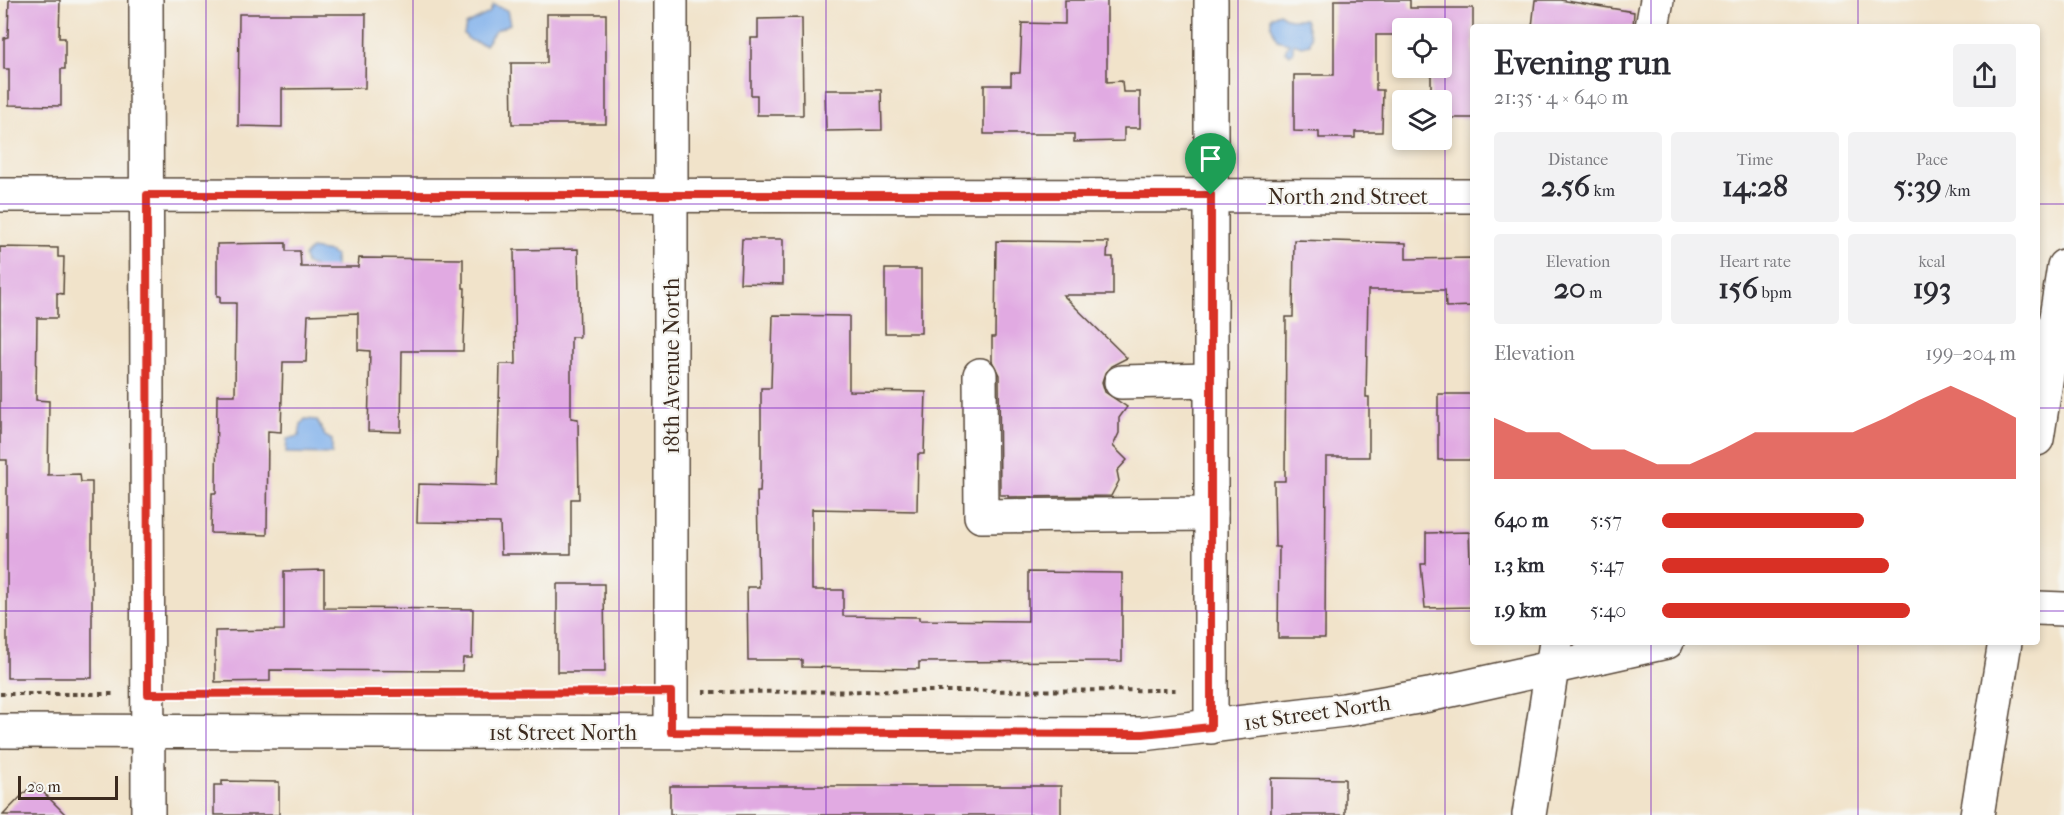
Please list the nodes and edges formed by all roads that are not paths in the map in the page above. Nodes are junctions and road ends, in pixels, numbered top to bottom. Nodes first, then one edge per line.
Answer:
1 (146, 0) edge
2 (671, 0) edge
3 (1211, 0) edge
4 (1657, 0) edge
5 (1653, 24) edge
6 (0, 195) edge
7 (147, 195) junction
8 (671, 195) junction
9 (1211, 195) junction
10 (1470, 196) edge
11 (2064, 266) edge
12 (980, 375) dead end
13 (1211, 380) junction
14 (1122, 382) dead end
15 (2040, 420) edge
16 (1211, 514) junction
17 (2040, 608) edge
18 (2064, 609) edge
19 (1641, 645) edge
20 (2005, 645) edge
21 (1554, 655) edge
22 (1211, 727) junction
23 (148, 730) junction
24 (0, 731) edge
25 (671, 732) junction
26 (148, 815) edge
27 (1529, 815) edge
28 (1977, 815) edge

1 - 7 street
2 - 8 street, 18th Avenue North
3 - 9 street
4 - 5 street
6 - 7 street, North 2nd Street
7 - 8 street, North 2nd Street
7 - 23 street
8 - 9 street, North 2nd Street
8 - 25 street, 18th Avenue North
9 - 10 street, North 2nd Street
9 - 13 street
11 - 15 street
12 - 16 street
13 - 14 street
13 - 16 street
16 - 22 street
17 - 18 street
19 - 21 street, 1st Street North
20 - 28 street
21 - 22 street, 1st Street North
21 - 27 street
22 - 25 street, 1st Street North
23 - 24 street, 1st Street North
23 - 25 street, 1st Street North
23 - 26 street

